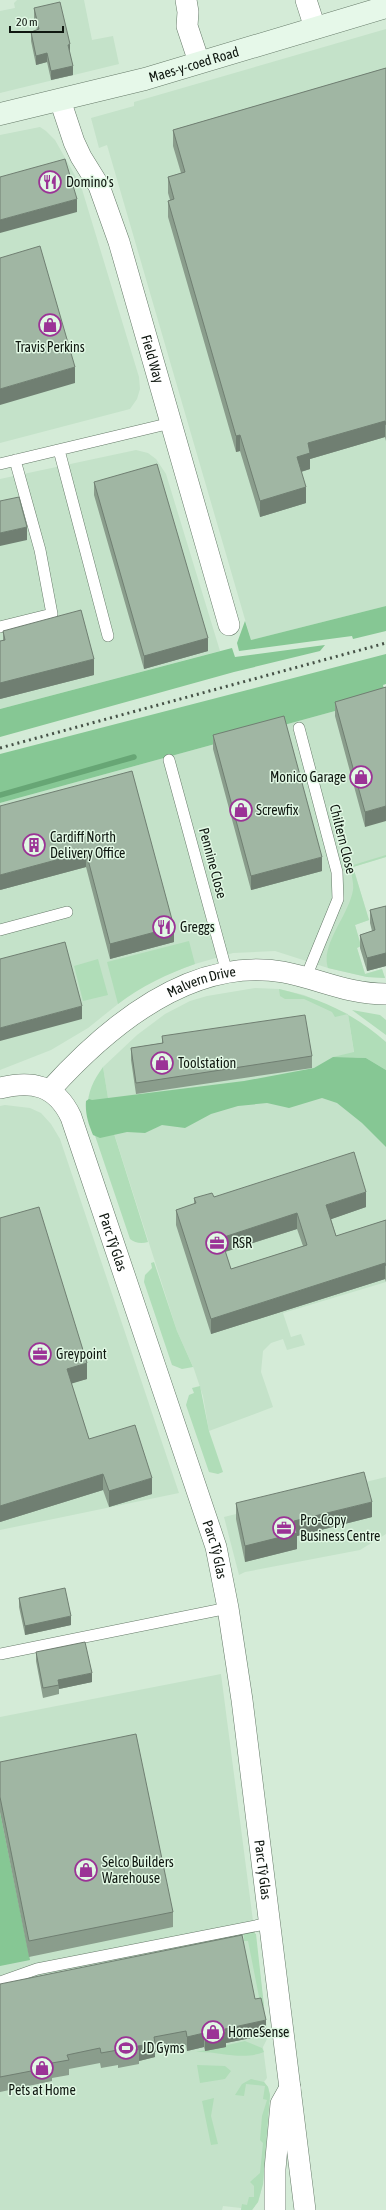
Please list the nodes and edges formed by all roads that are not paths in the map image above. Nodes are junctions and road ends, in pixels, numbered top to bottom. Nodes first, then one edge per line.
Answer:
1 (186, 0) edge
2 (306, 0) edge
3 (386, 8) edge
4 (315, 28) junction
5 (199, 62) junction
6 (60, 100) junction
7 (0, 114) edge
8 (171, 423) junction
9 (59, 450) junction
10 (15, 460) junction
11 (0, 464) edge
12 (229, 625) dead end
13 (0, 627) edge
14 (108, 636) dead end
15 (299, 728) dead end
16 (169, 760) dead end
17 (67, 912) dead end
18 (0, 930) edge
19 (227, 973) junction
20 (306, 977) junction
21 (386, 994) edge
22 (0, 1088) edge
23 (50, 1090) junction
24 (228, 1608) junction
25 (0, 1654) edge
26 (270, 1923) junction
27 (0, 1982) edge
28 (291, 2086) junction
29 (275, 2210) edge
30 (305, 2210) edge

1 - 5 street
2 - 4 street
3 - 4 street, Maes-y-coed Road
4 - 5 street, Maes-y-coed Road
5 - 6 street, Maes-y-coed Road
6 - 7 street, Maes-y-coed Road
6 - 8 street, Field Way
8 - 9 lane
8 - 12 street, Field Way
9 - 10 lane
9 - 14 lane
10 - 11 lane
10 - 13 lane
15 - 20 lane, Chiltern Close
16 - 19 lane, Pennine Close
17 - 18 lane
19 - 20 street, Malvern Drive
19 - 23 street, Malvern Drive
20 - 21 street, Malvern Drive
22 - 23 street
23 - 24 street, Parc Tŷ Glas
24 - 25 lane
24 - 26 street, Parc Tŷ Glas
26 - 27 lane
26 - 28 street, Parc Tŷ Glas
28 - 29 street
28 - 30 street, Parc Tŷ Glas

